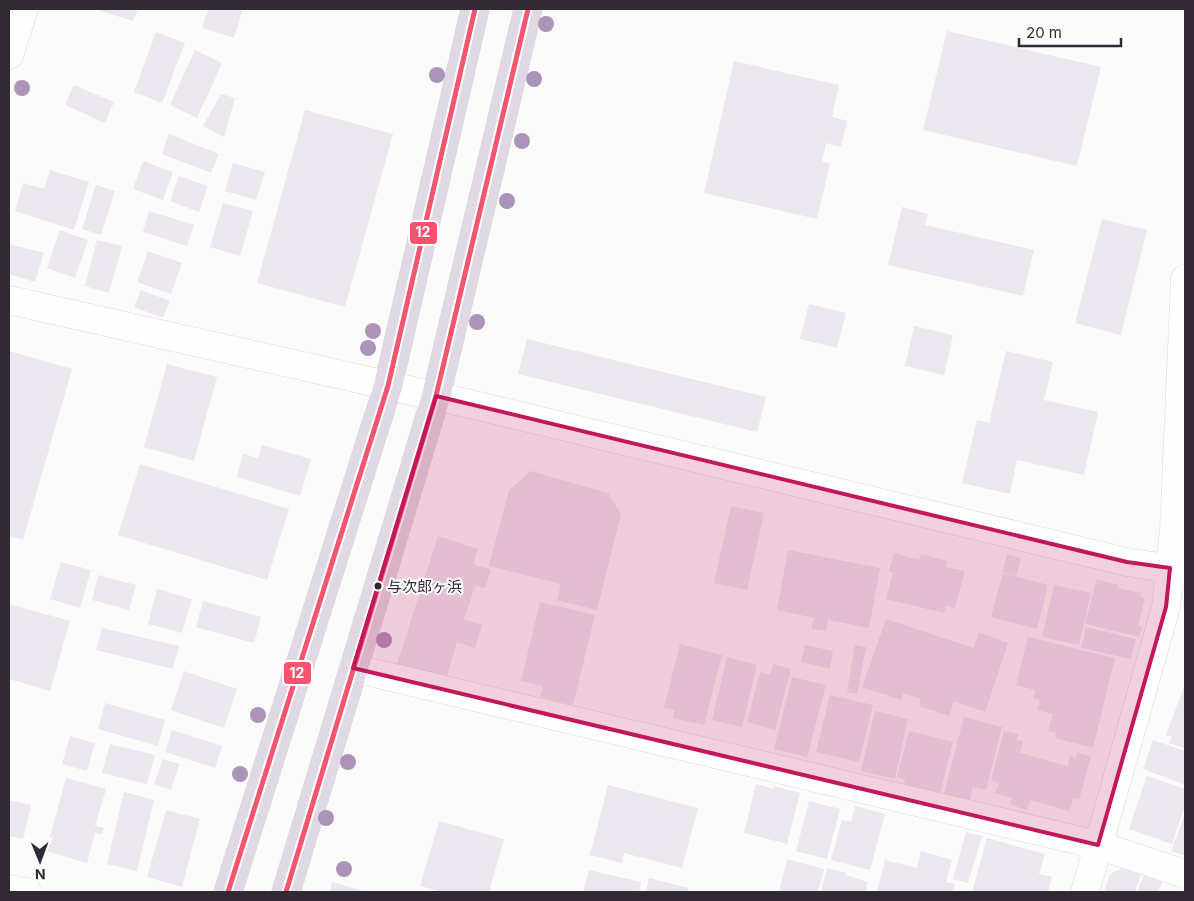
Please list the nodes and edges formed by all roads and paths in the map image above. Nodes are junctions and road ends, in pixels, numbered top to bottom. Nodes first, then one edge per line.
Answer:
1 (24, 9) edge
2 (475, 9) edge
3 (528, 9) edge
4 (9, 54) edge
5 (1185, 279) edge
6 (9, 300) edge
7 (388, 386) junction
8 (436, 396) junction
9 (1178, 570) edge
10 (353, 668) junction
11 (1098, 845) junction
12 (1185, 874) edge
13 (9, 889) edge
14 (27, 892) edge
15 (228, 892) edge
16 (286, 892) edge
17 (1085, 892) edge

1 - 4 street
2 - 7 highway
3 - 8 highway
5 - 9 street
6 - 7 street
7 - 8 street
7 - 15 highway
8 - 9 street
8 - 10 highway
9 - 11 street
10 - 11 street
10 - 16 highway
11 - 12 street
11 - 17 street
13 - 14 street

